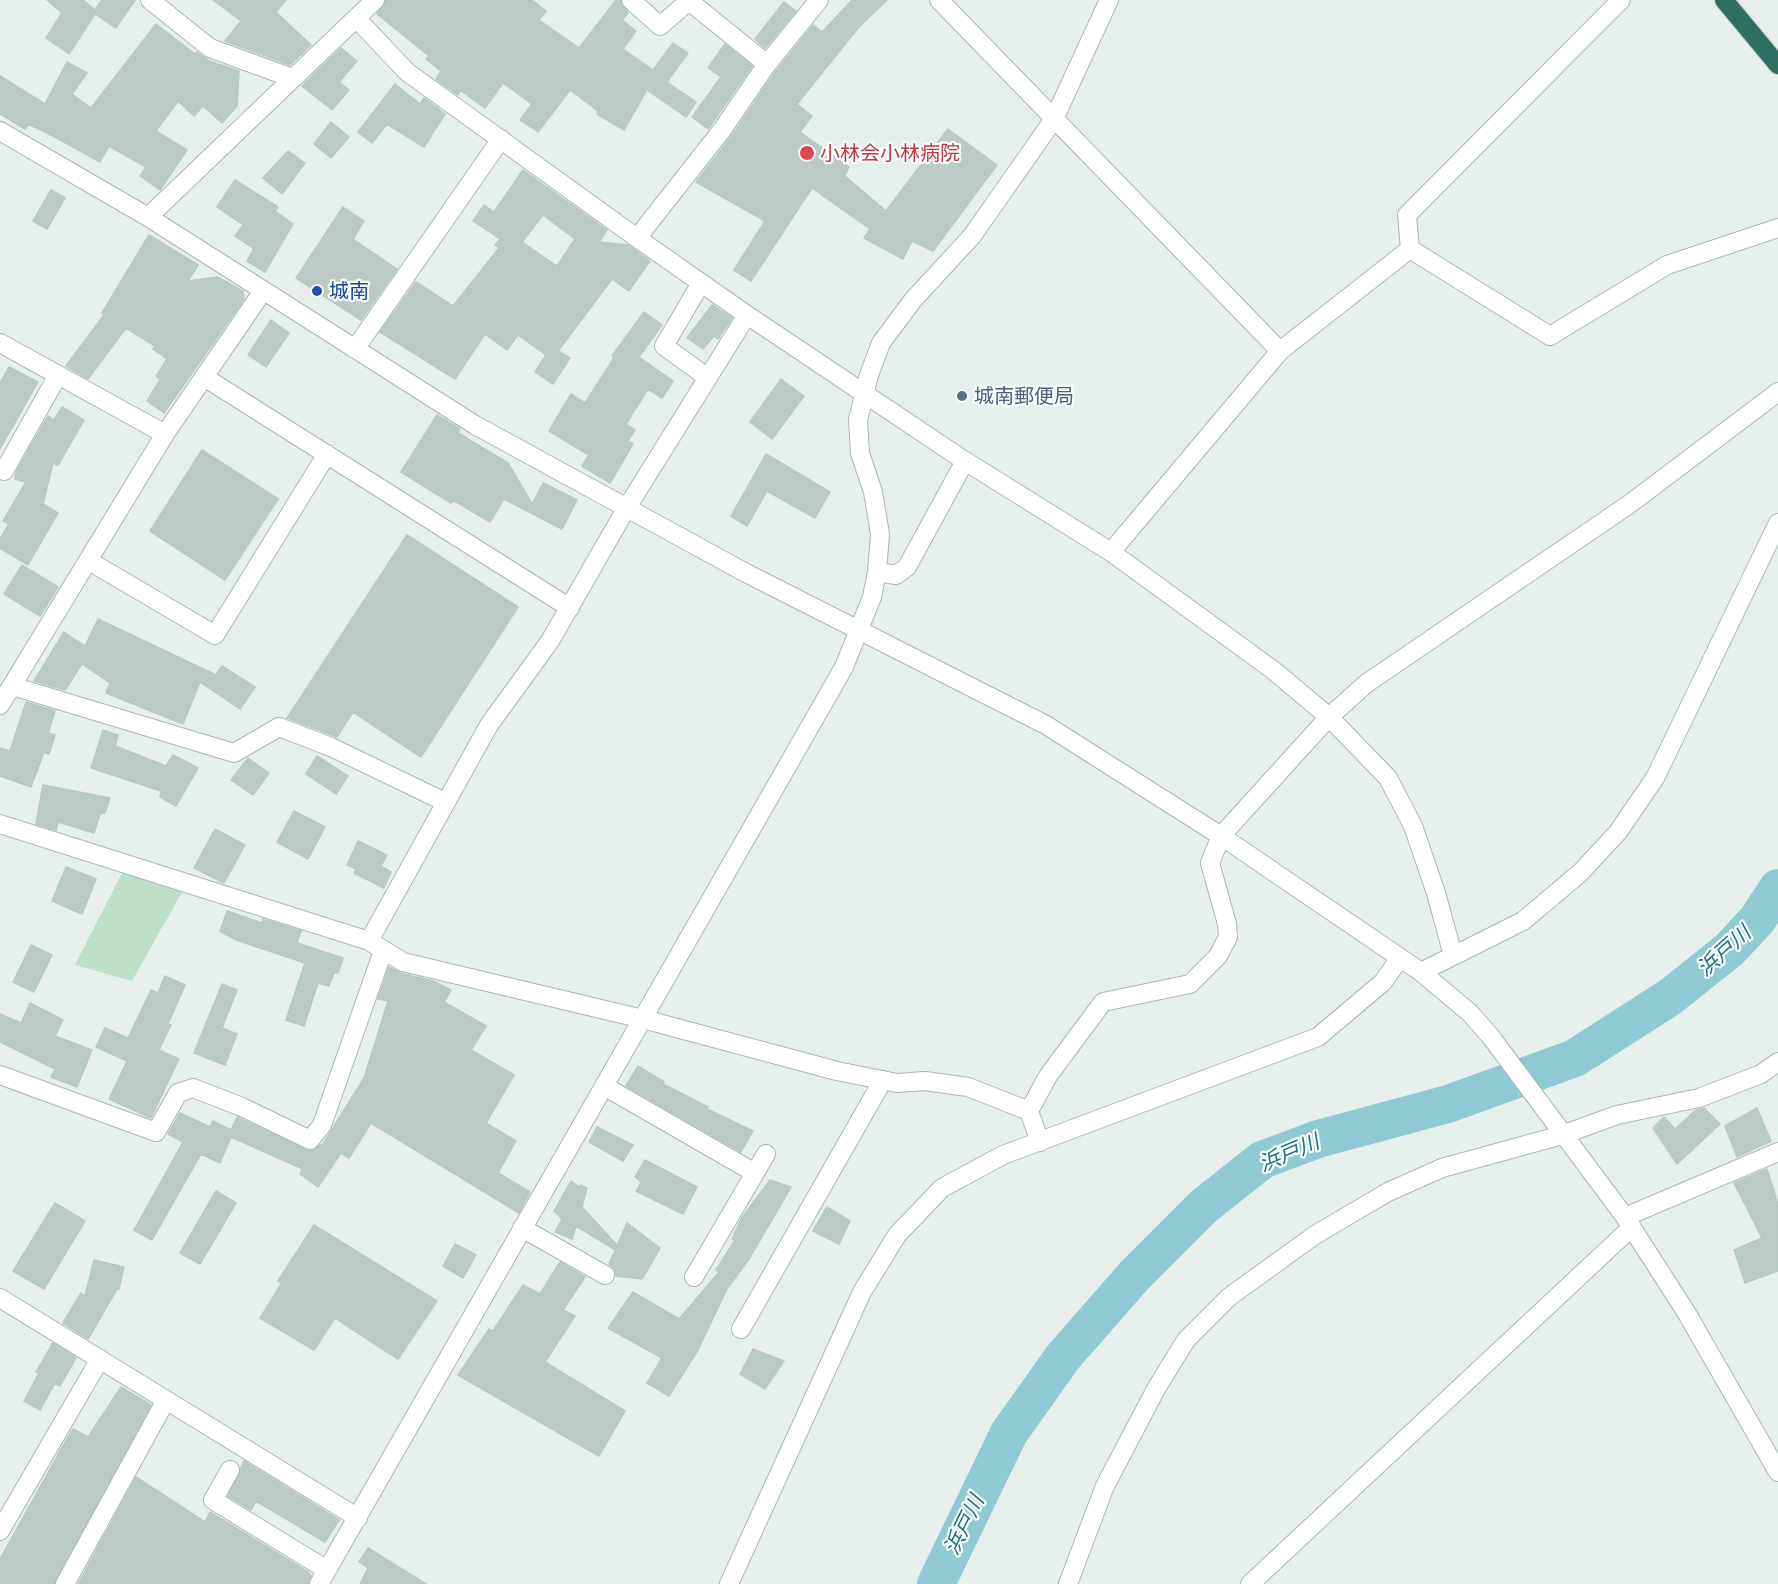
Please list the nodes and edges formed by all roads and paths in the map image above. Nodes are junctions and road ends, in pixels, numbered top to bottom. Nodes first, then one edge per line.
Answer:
1 (150, 0) edge
2 (375, 0) edge
3 (631, 0) edge
4 (819, 0) edge
5 (939, 0) edge
6 (1109, 0) edge
7 (1621, 0) edge
8 (1724, 0) edge
9 (357, 19) junction
10 (766, 64) junction
11 (1778, 65) edge
12 (291, 78) junction
13 (1054, 118) junction
14 (0, 131) edge
15 (501, 139) junction
16 (148, 217) junction
17 (1778, 228) edge
18 (637, 238) junction
19 (1410, 249) junction
20 (701, 283) junction
21 (263, 291) junction
22 (747, 315) junction
23 (0, 343) edge
24 (355, 349) junction
25 (1280, 351) junction
26 (58, 375) junction
27 (204, 376) junction
28 (708, 378) junction
29 (1778, 392) edge
30 (865, 394) junction
31 (165, 434) junction
32 (327, 454) junction
33 (965, 461) junction
34 (0, 468) edge
35 (627, 509) junction
36 (1778, 523) edge
37 (1111, 552) junction
38 (89, 561) junction
39 (877, 572) junction
40 (570, 608) junction
41 (859, 632) junction
42 (12, 686) junction
43 (0, 705) edge
44 (1329, 717) junction
45 (445, 802) junction
46 (0, 824) edge
47 (1221, 836) junction
48 (376, 946) junction
49 (1454, 955) junction
50 (1400, 958) junction
51 (1421, 972) junction
52 (643, 1019) junction
53 (1778, 1062) edge
54 (0, 1075) edge
55 (883, 1080) junction
56 (604, 1086) junction
57 (1029, 1112) junction
58 (1562, 1135) junction
59 (1040, 1142) junction
60 (1778, 1152) edge
61 (766, 1154) dead end
62 (755, 1173) junction
63 (1628, 1222) junction
64 (522, 1228) junction
65 (604, 1275) dead end
66 (694, 1277) dead end
67 (0, 1298) edge
68 (741, 1329) dead end
69 (100, 1359) junction
70 (166, 1400) junction
71 (230, 1470) dead end
72 (1778, 1472) edge
73 (358, 1518) junction
74 (0, 1531) edge
75 (323, 1577) edge
76 (65, 1584) edge
77 (729, 1584) edge
78 (1068, 1584) edge
79 (1250, 1584) edge

1 - 12 street
2 - 9 street
3 - 10 street
4 - 10 street
5 - 13 street
6 - 13 street
7 - 19 street
8 - 11 highway
9 - 12 street
9 - 15 street
10 - 18 street
12 - 16 street
13 - 25 street
13 - 30 street
14 - 16 street
15 - 18 street
15 - 24 street
16 - 21 street
17 - 19 street
18 - 20 street
19 - 25 street
20 - 22 street
20 - 28 street
21 - 24 street
21 - 27 street
22 - 28 street
22 - 30 street
23 - 26 street
24 - 35 street
25 - 37 street
26 - 31 street
26 - 34 street
27 - 31 street
27 - 32 street
28 - 35 street
29 - 44 street
30 - 33 street
30 - 39 street
31 - 38 street
32 - 38 street
32 - 40 street
33 - 37 street
33 - 39 street
35 - 40 street
35 - 41 street
36 - 49 street
37 - 44 street
38 - 42 street
39 - 41 street
40 - 45 street
41 - 47 street
41 - 52 street
42 - 43 street
42 - 45 street
44 - 47 street
44 - 49 street
45 - 48 street
46 - 48 street
47 - 50 street
47 - 57 street
48 - 52 street
48 - 54 street
49 - 51 street
50 - 51 street
50 - 59 street
51 - 58 street
52 - 55 street
52 - 56 street
53 - 58 street
55 - 57 street
55 - 68 street
56 - 62 street
56 - 64 street
57 - 59 street
58 - 63 street
58 - 78 street
59 - 77 street
60 - 63 street
61 - 62 street
62 - 66 street
63 - 72 street
63 - 79 street
64 - 65 street
64 - 73 street
67 - 69 street
69 - 70 street
69 - 74 street
70 - 73 street
70 - 76 street
71 - 75 street
73 - 75 street

